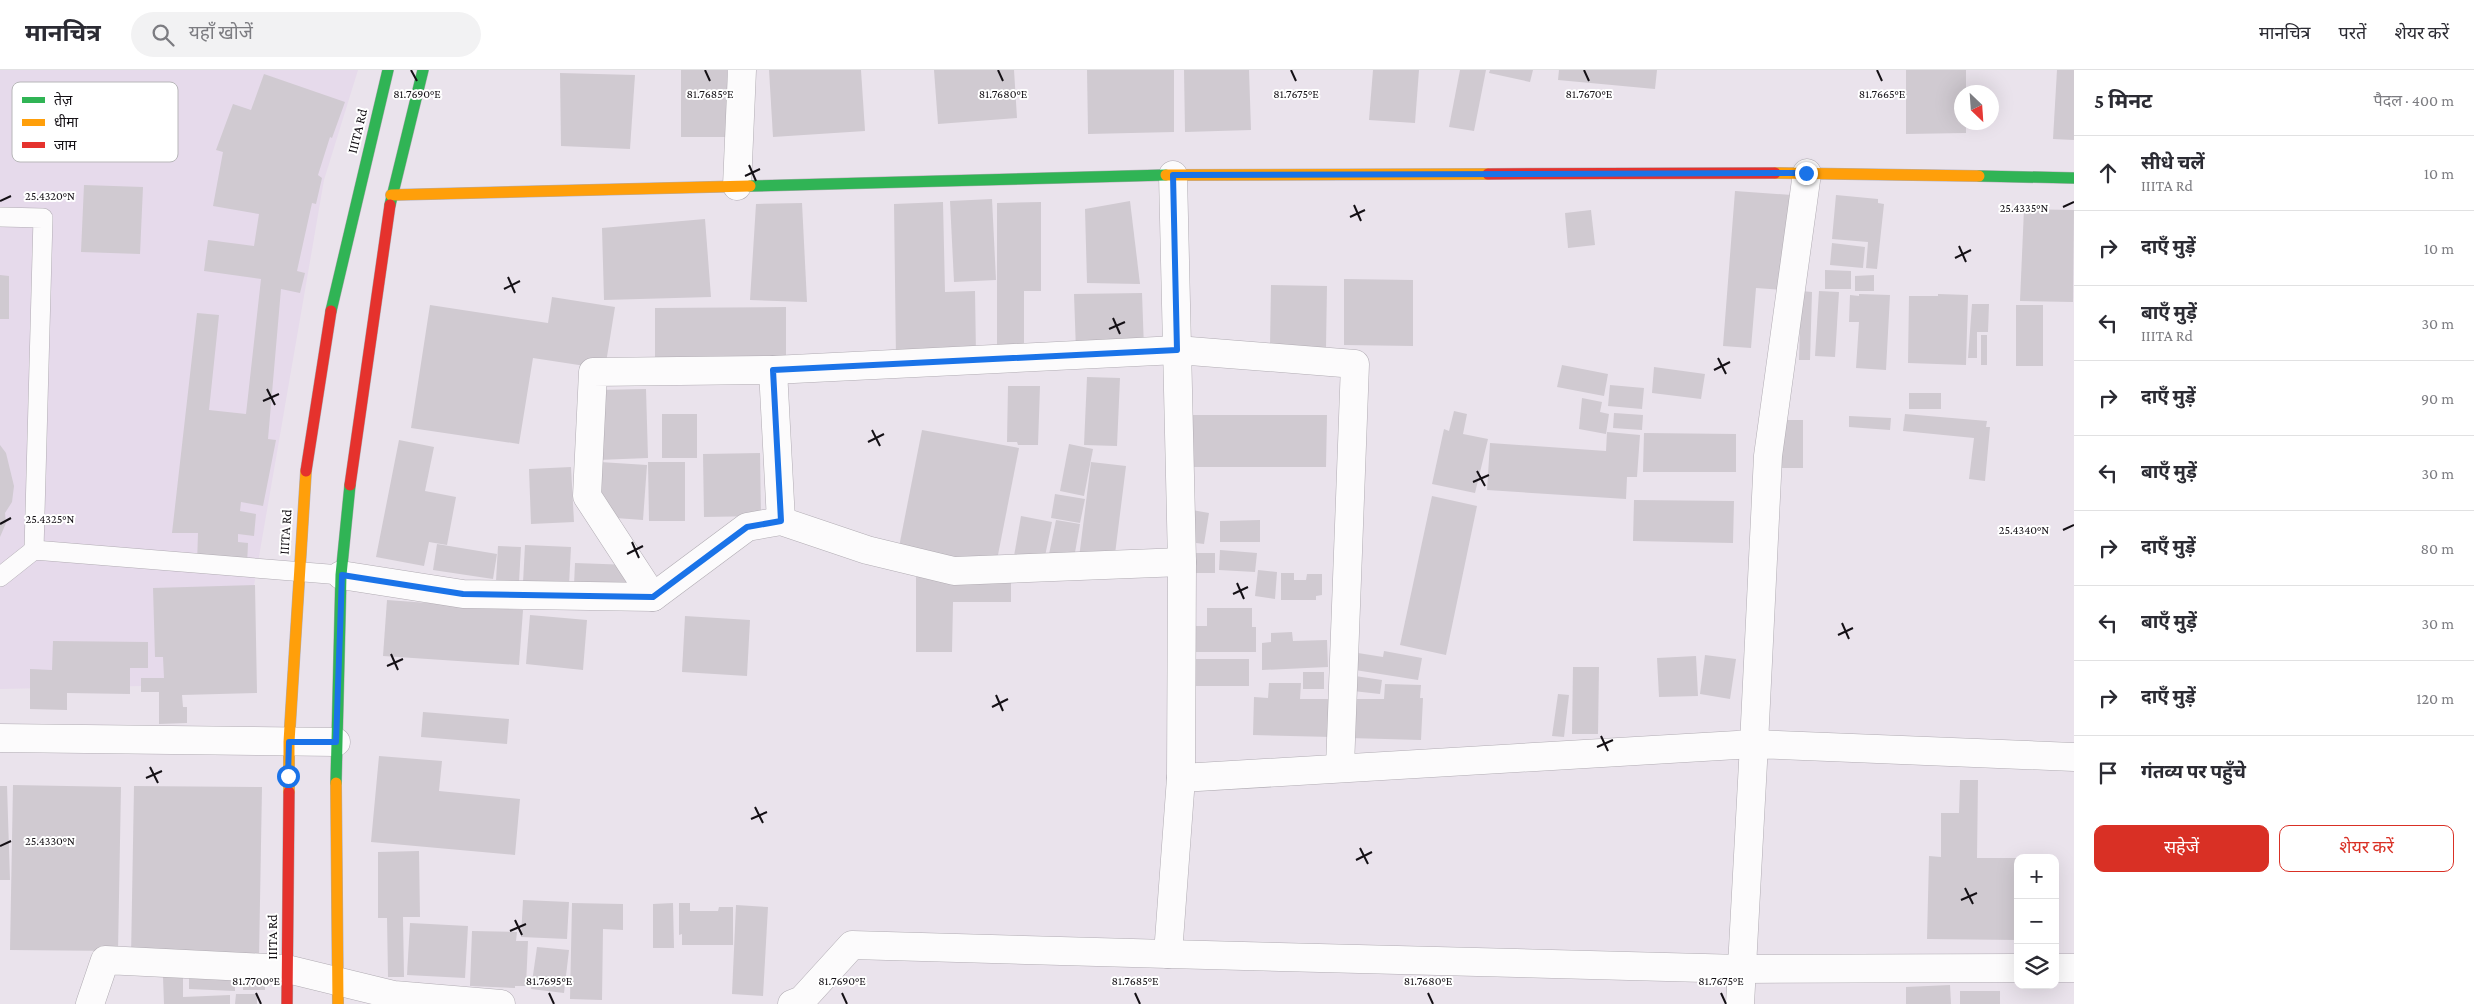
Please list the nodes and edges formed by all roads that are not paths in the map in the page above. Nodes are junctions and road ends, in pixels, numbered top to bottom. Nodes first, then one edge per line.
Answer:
1 (388, 70) edge
2 (423, 70) edge
3 (742, 70) edge
4 (1806, 173) junction
5 (1173, 175) junction
6 (2074, 178) edge
7 (737, 186) junction
8 (391, 195) junction
9 (0, 217) edge
10 (1177, 350) junction
11 (773, 370) junction
12 (781, 521) junction
13 (34, 550) junction
14 (1182, 562) junction
15 (297, 572) junction
16 (342, 575) junction
17 (0, 577) edge
18 (653, 597) junction
19 (0, 738) edge
20 (289, 742) junction
21 (336, 742) junction
22 (1754, 744) junction
23 (2074, 757) edge
24 (1340, 767) junction
25 (1181, 778) junction
26 (1168, 954) junction
27 (2014, 968) edge
28 (2059, 968) edge
29 (2074, 968) edge
30 (287, 969) junction
31 (1742, 969) junction
32 (338, 992) edge
33 (90, 1004) edge
34 (287, 1004) edge
35 (501, 1004) edge
36 (792, 1004) edge
37 (1740, 1004) edge

1 - 15 main road, IIITA Rd
2 - 8 main road
3 - 7 street
4 - 5 main road
4 - 6 main road
4 - 22 street
5 - 7 main road
5 - 10 street
7 - 8 main road
8 - 16 main road
9 - 13 lane
10 - 11 street
10 - 14 street
10 - 24 street
11 - 12 street
11 - 18 street
12 - 14 street
12 - 18 street
13 - 15 lane
13 - 17 lane
14 - 25 street
15 - 16 lane
15 - 20 main road, IIITA Rd
16 - 18 street
16 - 21 main road
19 - 20 street
20 - 21 street
20 - 30 main road, IIITA Rd
21 - 32 main road
22 - 23 street
22 - 24 street
22 - 31 street
24 - 25 street
25 - 26 street
26 - 31 street
26 - 36 street
27 - 31 street
28 - 29 street
30 - 32 street
30 - 33 street
30 - 34 main road, IIITA Rd
31 - 37 street
32 - 35 street

